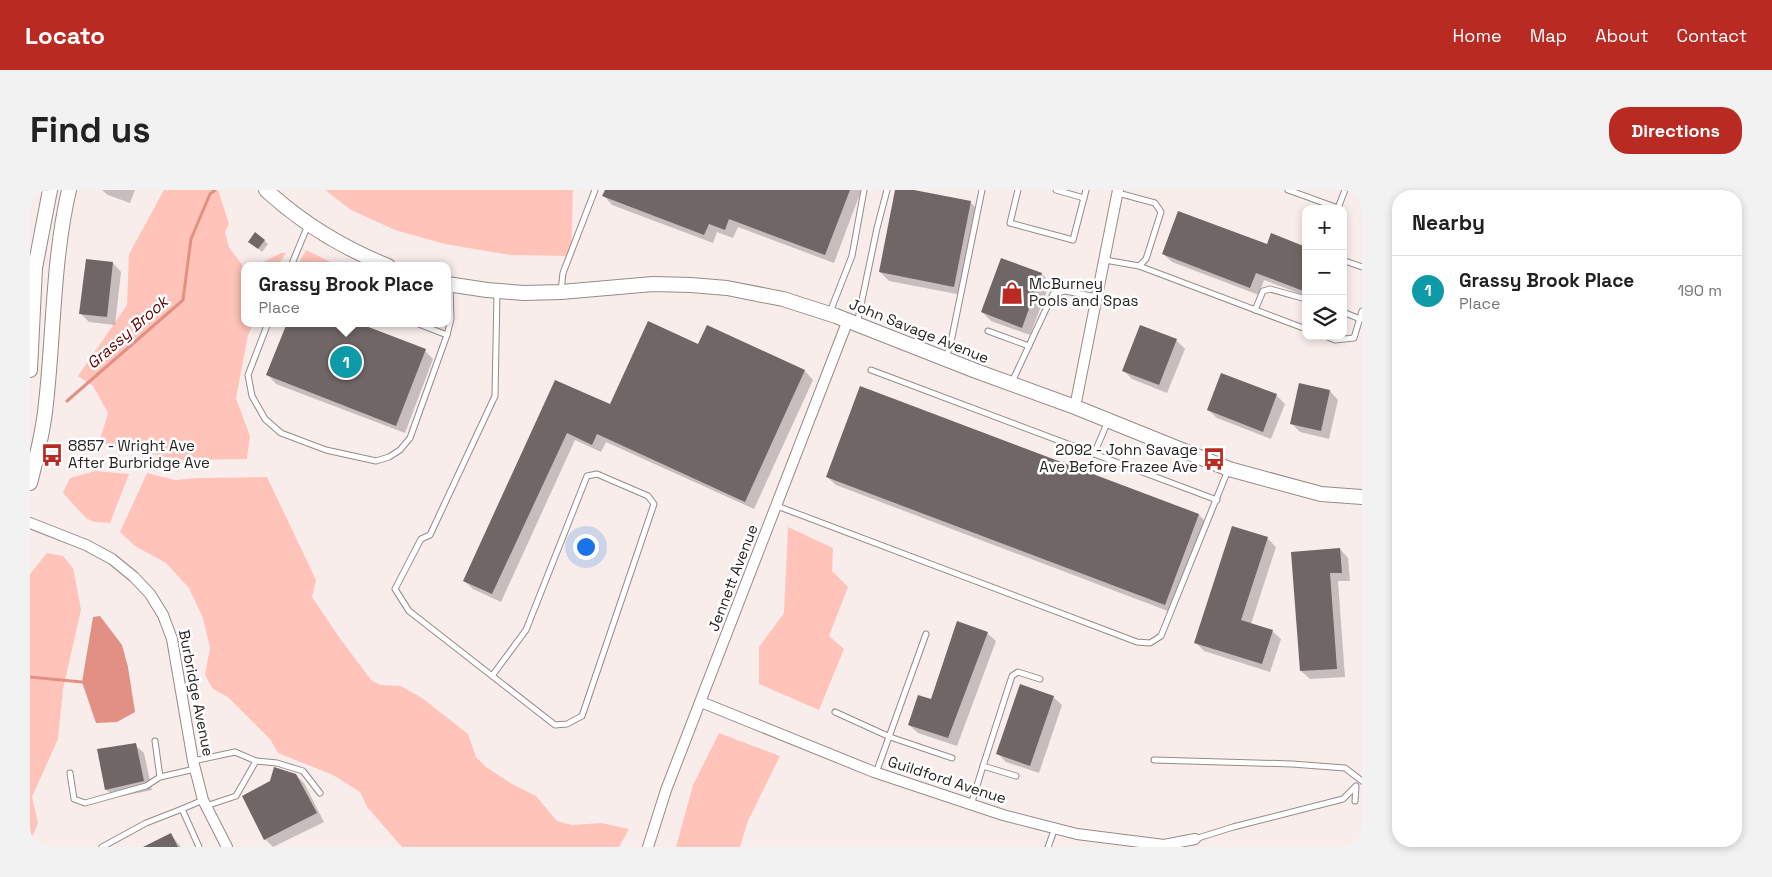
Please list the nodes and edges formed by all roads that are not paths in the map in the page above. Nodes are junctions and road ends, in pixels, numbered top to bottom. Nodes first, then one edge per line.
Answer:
1 (50, 190) edge
2 (69, 190) edge
3 (266, 190) edge
4 (595, 190) edge
5 (864, 190) edge
6 (887, 190) edge
7 (982, 190) edge
8 (1018, 190) edge
9 (1056, 190) edge
10 (1086, 190) edge
11 (1288, 190) edge
12 (1345, 190) edge
13 (1117, 192) edge
14 (1084, 198) junction
15 (308, 224) junction
16 (1104, 260) junction
17 (292, 262) edge
18 (379, 262) edge
19 (1347, 263) edge
20 (1139, 266) junction
21 (1362, 267) edge
22 (451, 284) edge
23 (497, 291) junction
24 (561, 292) junction
25 (1097, 297) junction
26 (1302, 299) edge
27 (1254, 310) junction
28 (1362, 311) edge
29 (829, 313) junction
30 (1347, 314) edge
31 (1360, 319) junction
32 (853, 322) junction
33 (266, 327) edge
34 (426, 327) edge
35 (449, 327) edge
36 (1302, 328) edge
37 (988, 331) dead end
38 (447, 335) junction
39 (1347, 339) edge
40 (1029, 346) junction
41 (946, 359) junction
42 (30, 370) edge
43 (871, 370) dead end
44 (1011, 385) junction
45 (1075, 407) junction
46 (1108, 420) junction
47 (1094, 454) junction
48 (1229, 469) junction
49 (30, 483) edge
50 (1362, 497) edge
51 (1217, 500) junction
52 (776, 506) junction
53 (30, 523) edge
54 (926, 634) dead end
55 (492, 676) junction
56 (1040, 679) dead end
57 (701, 702) junction
58 (835, 712) dead end
59 (890, 737) junction
60 (155, 741) dead end
61 (952, 758) dead end
62 (256, 760) junction
63 (1154, 760) dead end
64 (194, 765) junction
65 (983, 766) junction
66 (70, 773) dead end
67 (876, 773) junction
68 (160, 776) junction
69 (1016, 776) dead end
70 (1362, 781) edge
71 (320, 793) dead end
72 (1355, 801) dead end
73 (204, 803) junction
74 (971, 805) junction
75 (182, 809) junction
76 (1055, 828) junction
77 (1195, 839) joint
78 (102, 847) edge
79 (199, 847) edge
80 (227, 847) edge
81 (648, 847) edge
82 (1048, 847) edge

1 - 42 main road
2 - 49 main road
3 - 15 main road
4 - 24 lane
5 - 29 lane
6 - 32 lane
7 - 41 lane
8 - 14 lane
9 - 14 lane
10 - 14 lane
11 - 12 lane
13 - 16 street
13 - 20 lane
15 - 17 lane
15 - 18 main road
16 - 20 lane
16 - 25 street
19 - 21 lane
20 - 27 lane
22 - 23 main road, John Savage Avenue
23 - 24 main road, John Savage Avenue
23 - 55 lane
24 - 29 main road, John Savage Avenue
25 - 40 lane
25 - 45 street
26 - 27 lane
27 - 36 lane
28 - 31 lane
29 - 32 main road, John Savage Avenue
30 - 31 lane
31 - 39 lane
32 - 41 main road, John Savage Avenue
32 - 52 street, Jennett Avenue
33 - 38 lane
34 - 38 lane
35 - 38 lane
37 - 40 lane
40 - 44 lane
41 - 44 main road, John Savage Avenue
43 - 47 lane
44 - 45 main road, John Savage Avenue
45 - 46 main road, John Savage Avenue
46 - 47 lane
46 - 48 main road, John Savage Avenue
47 - 51 lane
48 - 50 main road, John Savage Avenue
48 - 51 lane
51 - 52 lane
52 - 57 street, Jennett Avenue
53 - 64 street, Burbridge Avenue
54 - 59 lane
55 - 55 lane
56 - 65 lane
57 - 67 street, Guildford Avenue
57 - 81 street, Jennett Avenue
58 - 59 lane
59 - 61 lane
59 - 67 lane
60 - 68 lane
62 - 64 lane
62 - 71 lane
62 - 73 lane
63 - 70 lane
64 - 68 lane
64 - 73 street, Burbridge Avenue
65 - 69 lane
65 - 74 lane
66 - 68 lane
67 - 74 street, Guildford Avenue
72 - 77 lane
73 - 75 lane
73 - 80 street, Burbridge Avenue
74 - 76 street, Guildford Avenue
75 - 78 lane
75 - 79 lane
76 - 77 street, Guildford Avenue
76 - 82 lane

